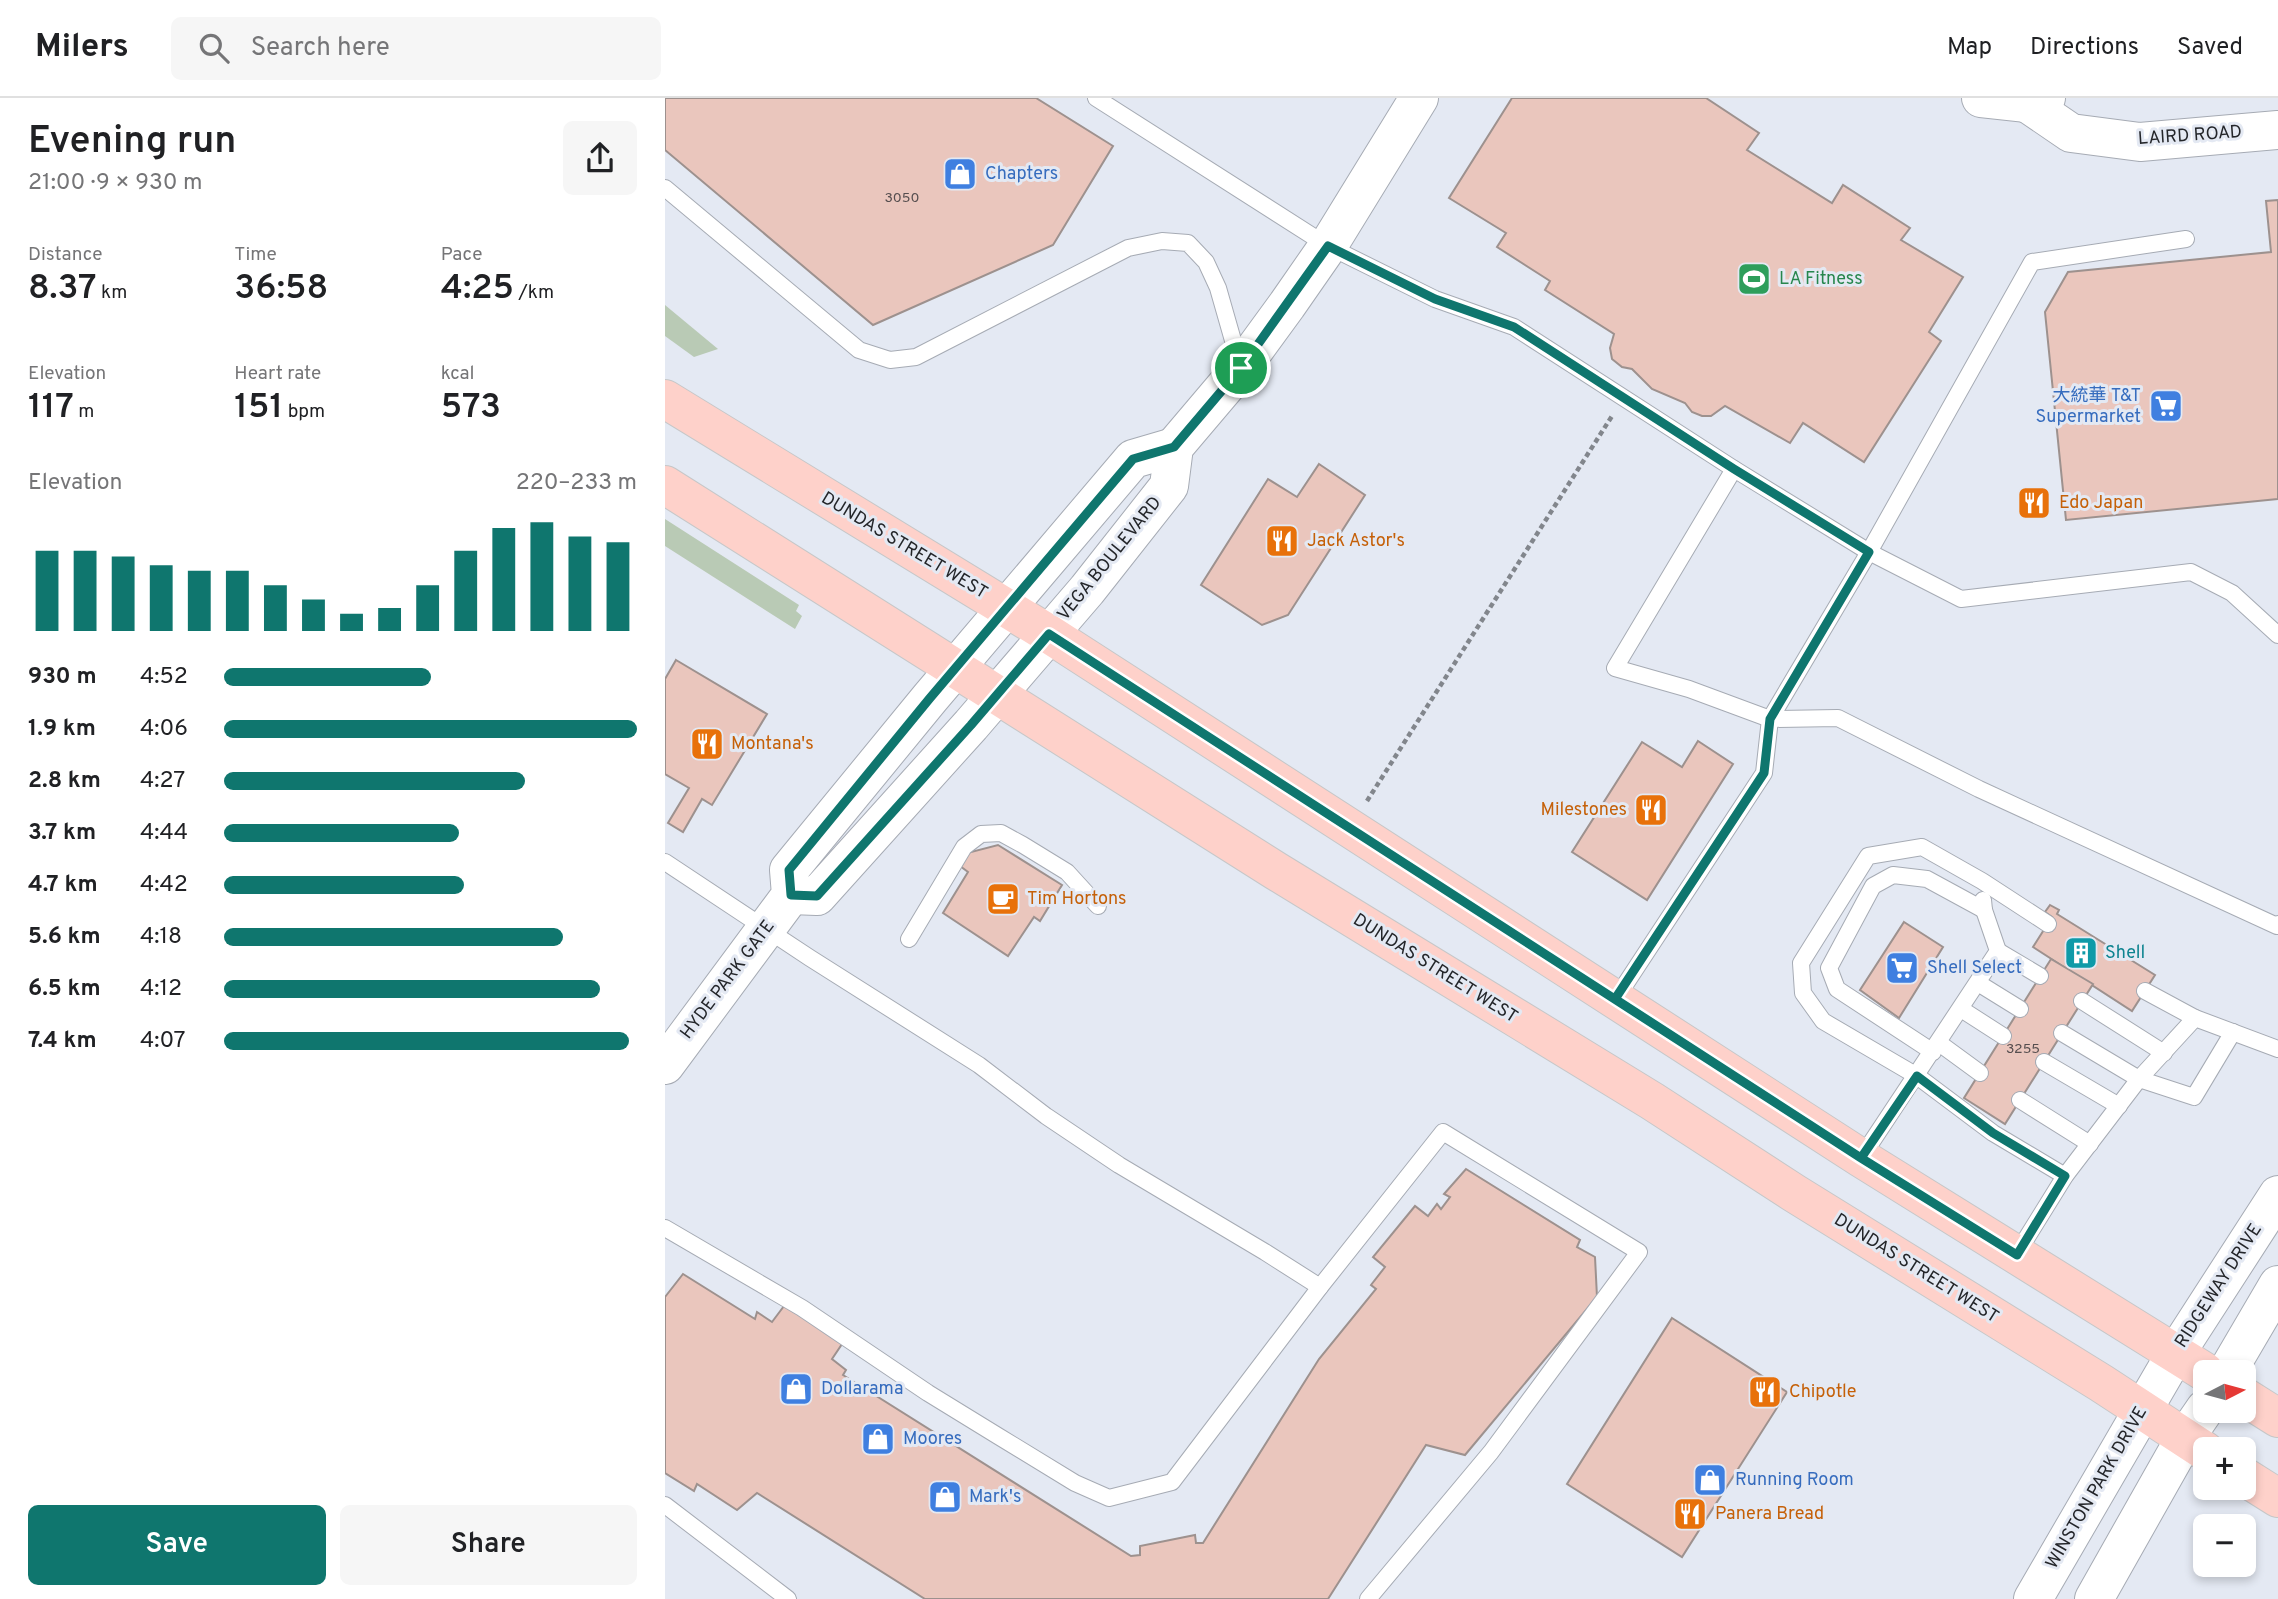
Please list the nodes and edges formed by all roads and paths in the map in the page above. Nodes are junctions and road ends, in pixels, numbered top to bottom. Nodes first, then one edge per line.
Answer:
1 (1096, 98) edge
2 (1419, 98) edge
3 (1981, 98) edge
4 (2036, 101) edge
5 (2278, 130) edge
6 (665, 188) edge
7 (2186, 240) dead end
8 (1328, 246) junction
9 (1241, 368) junction
10 (1624, 398) junction
11 (665, 400) edge
12 (1174, 447) junction
13 (1734, 469) junction
14 (665, 485) edge
15 (1869, 552) junction
16 (997, 620) junction
17 (2278, 635) edge
18 (1037, 648) junction
19 (956, 668) junction
20 (997, 695) junction
21 (1770, 719) junction
22 (1350, 829) junction
23 (665, 862) edge
24 (1982, 881) junction
25 (791, 895) junction
26 (1098, 906) dead end
27 (1984, 910) junction
28 (2047, 924) dead end
29 (2278, 924) edge
30 (766, 929) junction
31 (909, 939) dead end
32 (1998, 951) junction
33 (2041, 976) dead end
34 (1978, 983) junction
35 (2145, 991) dead end
36 (1615, 999) junction
37 (2082, 1000) dead end
38 (1961, 1009) junction
39 (2020, 1009) dead end
40 (2195, 1018) junction
41 (2233, 1032) junction
42 (2061, 1033) dead end
43 (2003, 1035) dead end
44 (1936, 1048) junction
45 (2278, 1049) edge
46 (2164, 1053) junction
47 (2044, 1062) dead end
48 (665, 1065) edge
49 (1980, 1073) dead end
50 (1917, 1076) junction
51 (2139, 1079) junction
52 (2020, 1100) dead end
53 (2119, 1106) junction
54 (2090, 1144) junction
55 (1861, 1158) junction
56 (2065, 1176) junction
57 (2278, 1195) edge
58 (666, 1229) edge
59 (2017, 1255) junction
60 (2278, 1286) edge
61 (1320, 1287) junction
62 (2234, 1360) edge
63 (2181, 1368) edge
64 (2256, 1404) edge
65 (2142, 1410) junction
66 (2278, 1418) edge
67 (2198, 1433) edge
68 (2256, 1484) edge
69 (2278, 1497) edge
70 (665, 1504) edge
71 (787, 1599) edge
72 (1368, 1599) edge
73 (2033, 1599) edge
74 (2094, 1599) edge

1 - 8 lane
2 - 8 street
3 - 4 street, LAIRD ROAD
4 - 5 street, LAIRD ROAD
6 - 9 lane
7 - 15 lane
8 - 9 street
8 - 10 lane
9 - 12 street
10 - 13 lane
10 - 22 path
11 - 16 main road, DUNDAS STREET WEST
12 - 16 street
12 - 18 street, VEGA BOULEVARD
13 - 15 lane
13 - 21 lane
14 - 19 main road, DUNDAS STREET WEST
15 - 17 lane
15 - 21 lane
16 - 18 main road, DUNDAS STREET WEST
16 - 19 street, HYDE PARK GATE
18 - 20 street
18 - 22 main road, DUNDAS STREET WEST
19 - 20 main road, DUNDAS STREET WEST
19 - 25 street, HYDE PARK GATE
20 - 25 street
20 - 65 main road, DUNDAS STREET WEST
21 - 29 lane
21 - 36 lane
22 - 36 main road, DUNDAS STREET WEST
23 - 30 lane
24 - 27 lane
24 - 28 lane
24 - 50 lane
25 - 30 street, HYDE PARK GATE
26 - 31 lane
27 - 32 lane
27 - 44 lane
30 - 48 street, HYDE PARK GATE
30 - 61 lane
32 - 33 lane
32 - 34 lane
34 - 38 lane
34 - 39 lane
35 - 40 lane
36 - 55 main road, DUNDAS STREET WEST
37 - 46 lane
38 - 43 lane
38 - 44 lane
40 - 41 lane
40 - 46 lane
41 - 45 lane
41 - 51 lane
42 - 51 lane
44 - 49 lane
44 - 50 lane
46 - 51 lane
47 - 53 lane
50 - 55 lane
50 - 56 lane
51 - 53 lane
52 - 54 lane
53 - 54 lane
54 - 56 lane
55 - 59 main road, DUNDAS STREET WEST
56 - 59 lane
57 - 63 street, RIDGEWAY DRIVE
58 - 61 lane
59 - 63 main road, DUNDAS STREET WEST
60 - 62 street
61 - 72 lane
63 - 65 street, WINSTON PARK DRIVE
64 - 66 main road
65 - 67 main road, DUNDAS STREET WEST
65 - 73 street, WINSTON PARK DRIVE
67 - 74 street
68 - 69 main road
70 - 71 lane

